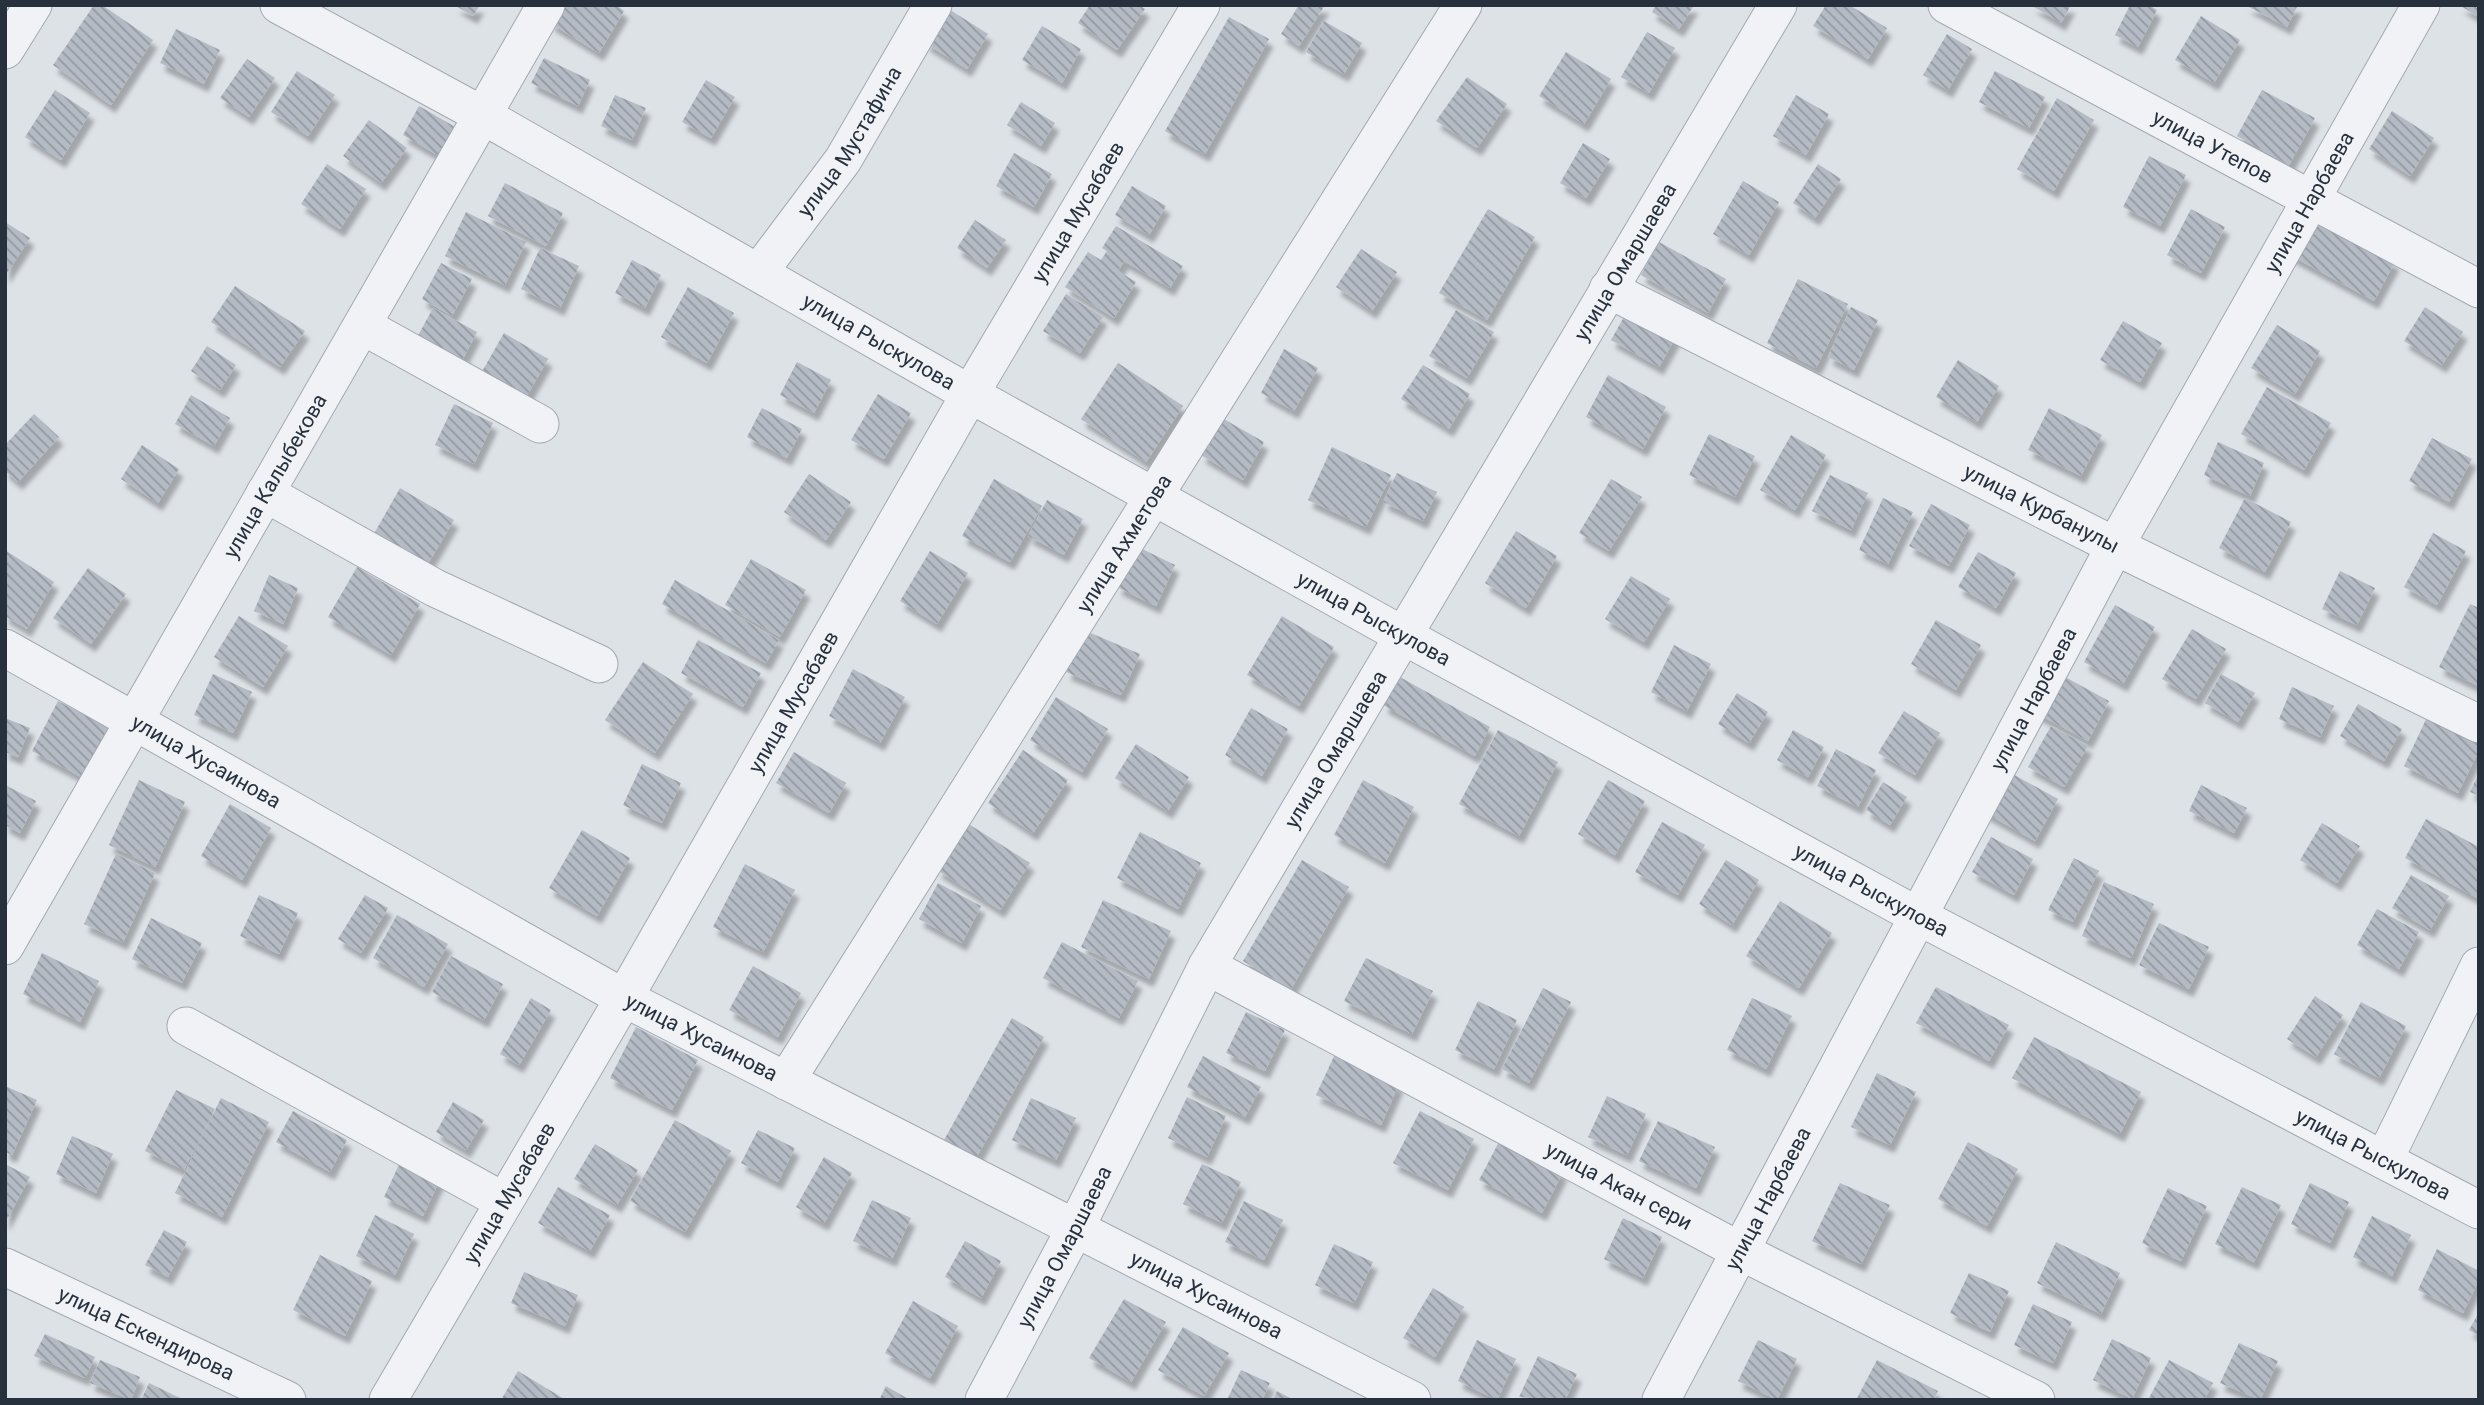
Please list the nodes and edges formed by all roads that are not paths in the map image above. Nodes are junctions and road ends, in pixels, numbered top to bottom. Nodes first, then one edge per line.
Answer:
1 (33, 5) edge
2 (279, 5) edge
3 (546, 5) edge
4 (933, 5) edge
5 (1200, 5) edge
6 (1463, 5) edge
7 (1779, 5) edge
8 (1947, 5) edge
9 (2421, 5) edge
10 (5, 50) edge
11 (482, 115) junction
12 (2311, 197) junction
13 (759, 272) junction
14 (1608, 289) junction
15 (2479, 289) edge
16 (363, 326) junction
17 (970, 394) junction
18 (540, 424) dead end
19 (265, 493) junction
20 (1153, 497) junction
21 (2115, 546) junction
22 (1404, 636) junction
23 (5, 648) edge
24 (599, 664) dead end
25 (135, 719) junction
26 (2479, 724) edge
27 (1916, 915) junction
28 (5, 946) edge
29 (1207, 965) junction
30 (2479, 966) edge
31 (624, 998) junction
32 (186, 1026) dead end
33 (786, 1082) junction
34 (2384, 1160) junction
35 (503, 1201) junction
36 (2479, 1210) edge
37 (1076, 1227) junction
38 (1740, 1251) junction
39 (5, 1267) edge
40 (287, 1400) edge
41 (388, 1400) edge
42 (984, 1400) edge
43 (1412, 1400) edge
44 (1661, 1400) edge
45 (2036, 1400) edge

1 - 10 street
2 - 11 street, улица Рыскулова
3 - 11 street, улица Калыбекова
4 - 13 street, улица Мустафина
5 - 17 street, улица Мусабаев
6 - 20 street, улица Ахметова
7 - 14 street, улица Омаршаева
8 - 12 street, улица Утепов
9 - 12 street, улица Нарбаева
11 - 13 street, улица Рыскулова
11 - 16 street, улица Калыбекова
12 - 15 street, улица Утепов
12 - 21 street, улица Нарбаева
13 - 17 street, улица Рыскулова
14 - 21 street, улица Курбанулы
14 - 22 street, улица Омаршаева
16 - 18 street
16 - 19 street, улица Калыбекова
17 - 20 street, улица Рыскулова
17 - 31 street, улица Мусабаев
19 - 24 street
19 - 25 street, улица Калыбекова
20 - 22 street, улица Рыскулова
20 - 33 street, улица Ахметова
21 - 26 street, улица Курбанулы
21 - 27 street, улица Нарбаева
22 - 27 street, улица Рыскулова
22 - 29 street, улица Омаршаева
23 - 25 street, улица Хусаинова
25 - 28 street, улица Калыбекова
25 - 31 street, улица Хусаинова
27 - 34 street, улица Рыскулова
27 - 38 street, улица Нарбаева
29 - 37 street, улица Омаршаева
29 - 38 street, улица Акан сери
30 - 34 street
31 - 33 street, улица Хусаинова
31 - 35 street, улица Мусабаев
32 - 35 street
33 - 37 street, улица Хусаинова
34 - 36 street, улица Рыскулова
35 - 41 street, улица Мусабаев
37 - 42 street, улица Омаршаева
37 - 43 street, улица Хусаинова
38 - 44 street, улица Нарбаева
38 - 45 street, улица Акан сери
39 - 40 street, улица Ескендирова

